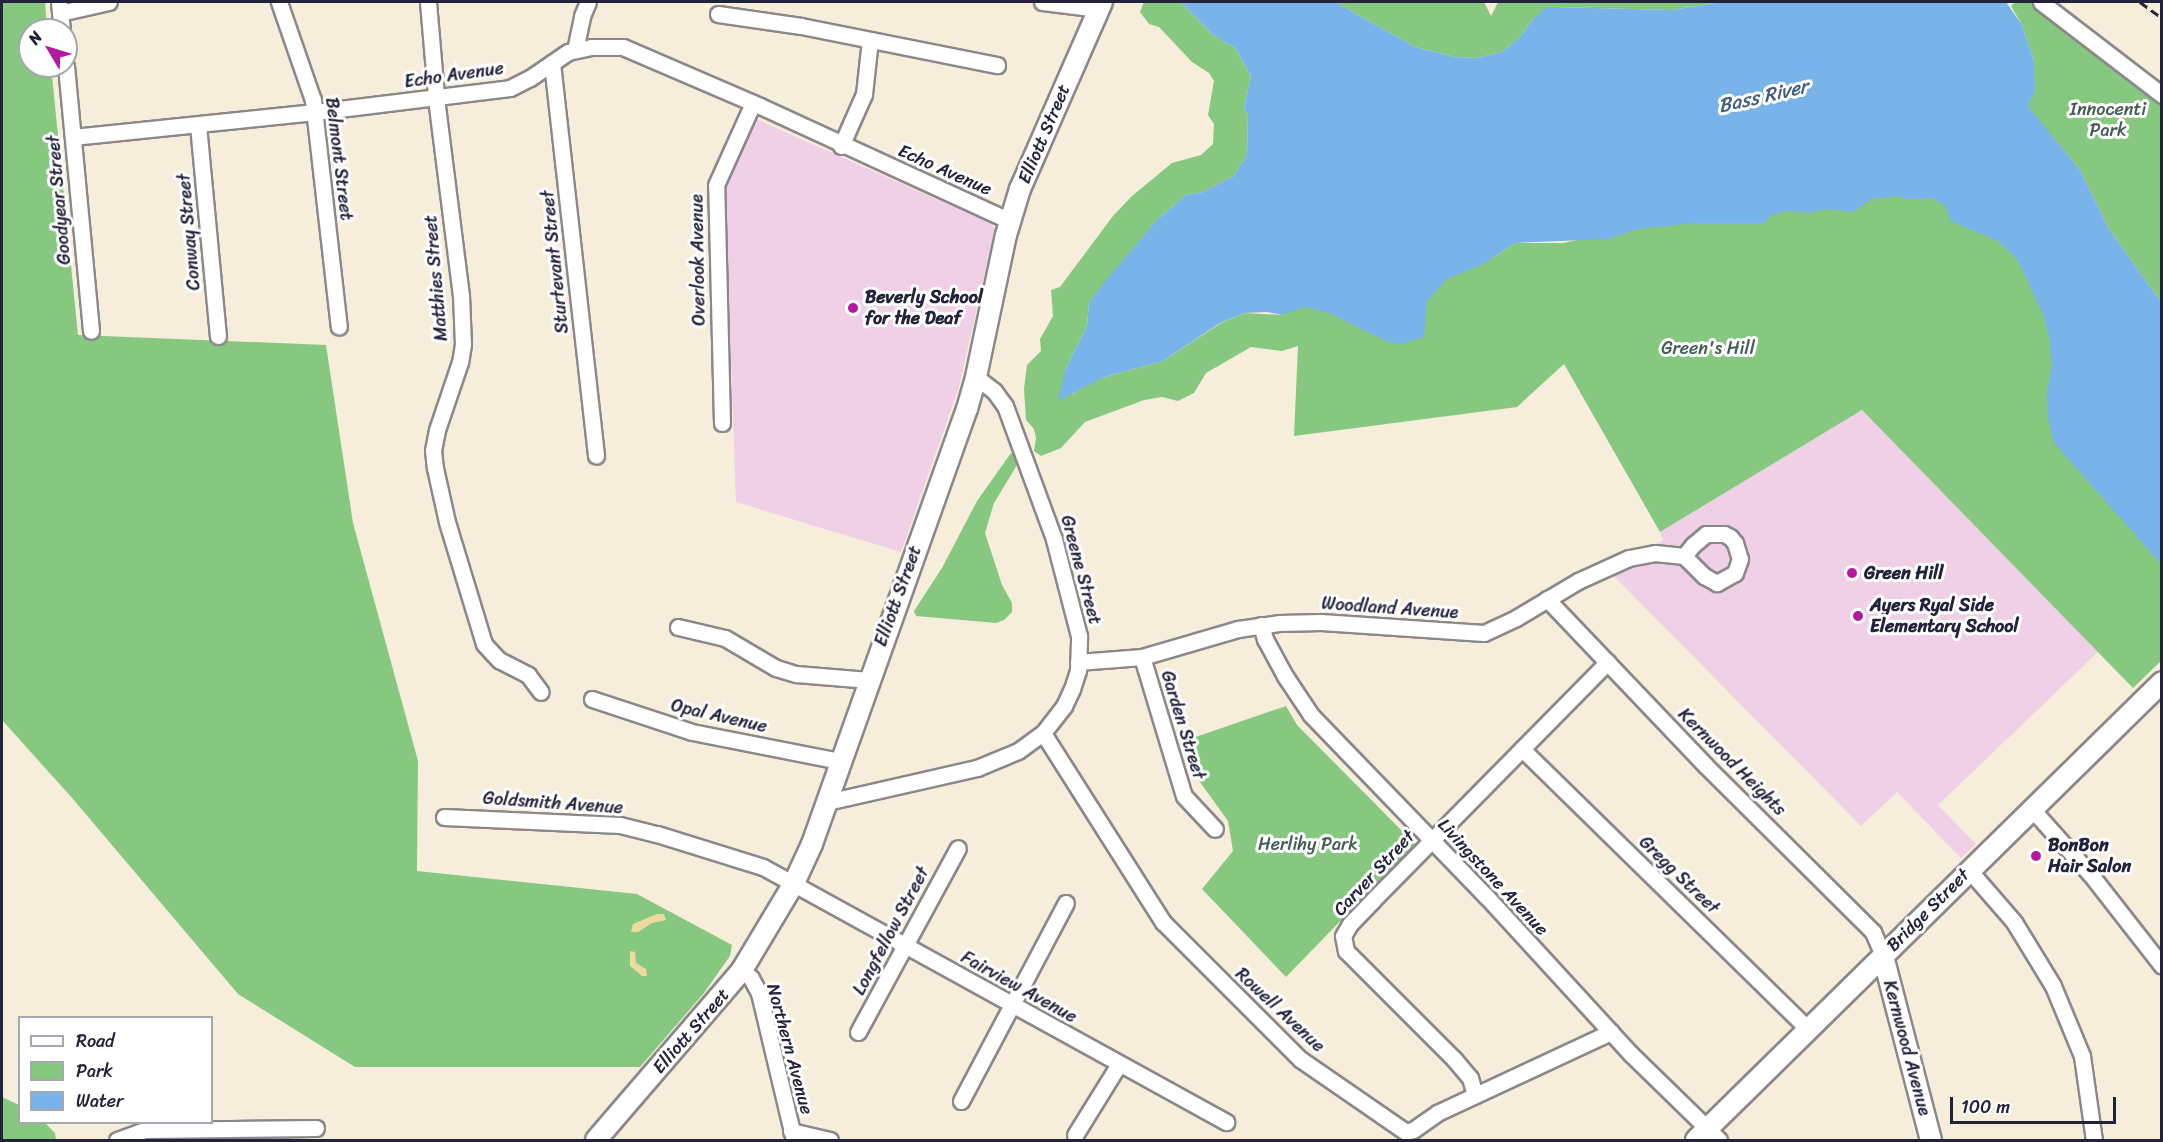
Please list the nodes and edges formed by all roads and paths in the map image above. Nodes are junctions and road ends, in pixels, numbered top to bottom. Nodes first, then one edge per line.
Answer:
1 (109, 2) edge
2 (279, 2) edge
3 (428, 2) edge
4 (588, 2) edge
5 (1042, 2) edge
6 (2041, 2) edge
7 (1100, 5) edge
8 (59, 7) edge
9 (718, 14) dead end
10 (870, 40) junction
11 (575, 50) junction
12 (552, 63) junction
13 (997, 66) dead end
14 (67, 78) edge
15 (2162, 95) edge
16 (436, 97) junction
17 (753, 103) junction
18 (315, 112) junction
19 (198, 124) junction
20 (73, 137) junction
21 (841, 146) junction
22 (1010, 221) junction
23 (339, 327) dead end
24 (91, 331) dead end
25 (218, 336) dead end
26 (976, 377) junction
27 (722, 423) dead end
28 (596, 456) dead end
29 (1684, 556) dead end
30 (1547, 599) junction
31 (1261, 625) junction
32 (678, 627) dead end
33 (1142, 657) junction
34 (1078, 662) junction
35 (1608, 662) junction
36 (869, 680) junction
37 (2162, 682) edge
38 (541, 692) dead end
39 (592, 699) dead end
40 (1043, 733) junction
41 (1522, 749) junction
42 (840, 761) junction
43 (827, 802) junction
44 (2031, 808) junction
45 (444, 816) dead end
46 (1215, 829) dead end
47 (1432, 840) junction
48 (958, 848) dead end
49 (1969, 870) junction
50 (794, 883) junction
51 (1066, 903) dead end
52 (904, 946) junction
53 (1883, 956) junction
54 (2162, 966) edge
55 (742, 970) junction
56 (1012, 1005) junction
57 (1808, 1029) junction
58 (858, 1032) dead end
59 (1611, 1032) junction
60 (1119, 1064) junction
61 (1475, 1095) junction
62 (961, 1101) dead end
63 (1226, 1122) dead end
64 (315, 1128) dead end
65 (1075, 1135) dead end
66 (793, 1136) edge
67 (1708, 1137) edge
68 (117, 1140) edge
69 (596, 1140) edge
70 (830, 1140) edge
71 (1931, 1140) edge
72 (2094, 1140) edge

1 - 8 street
2 - 18 street, Belmont Street
3 - 16 street, Matthies Street
4 - 11 street
5 - 7 street
6 - 15 street
7 - 22 main road, Elliott Street
9 - 10 street
10 - 13 street
10 - 21 street
11 - 12 street, Echo Avenue
11 - 17 street, Echo Avenue
12 - 16 street, Echo Avenue
12 - 28 street, Sturtevant Street
14 - 20 street, Goodyear Street
16 - 18 street, Echo Avenue
16 - 38 street, Matthies Street
17 - 21 street, Echo Avenue
17 - 27 street, Overlook Avenue
18 - 19 street, Echo Avenue
18 - 23 street, Belmont Street
19 - 20 street, Echo Avenue
19 - 25 street, Conway Street
20 - 24 street, Goodyear Street
21 - 22 street, Echo Avenue
22 - 26 main road, Elliott Street
26 - 34 street, Greene Street
26 - 36 main road, Elliott Street
29 - 30 street, Woodland Avenue
30 - 31 street, Woodland Avenue
30 - 35 street, Kernwood Heights
31 - 33 street, Woodland Avenue
31 - 47 street, Livingstone Avenue
32 - 36 street
33 - 34 street, Woodland Avenue
33 - 46 street, Garden Street
34 - 40 street, Greene Street
35 - 41 street, Carver Street
35 - 53 street, Kernwood Heights
36 - 42 main road, Elliott Street
37 - 44 main road, Bridge Street
39 - 42 street, Opal Avenue
40 - 43 street, Greene Street
40 - 61 street, Rowell Avenue
41 - 47 street, Carver Street
41 - 57 street, Gregg Street
42 - 43 main road, Elliott Street
43 - 50 main road, Elliott Street
44 - 49 main road, Bridge Street
44 - 54 street
45 - 50 street, Goldsmith Avenue
47 - 59 street, Livingstone Avenue
47 - 61 street, Carver Street
48 - 52 street, Longfellow Street
49 - 53 main road, Bridge Street
49 - 72 street
50 - 52 street, Fairview Avenue
50 - 55 main road, Elliott Street
51 - 56 street
52 - 56 street, Fairview Avenue
52 - 58 street, Longfellow Street
53 - 57 main road, Bridge Street
53 - 71 main road, Kernwood Avenue
55 - 66 street, Northern Avenue
55 - 69 main road, Elliott Street
56 - 60 street, Fairview Avenue
56 - 62 street
57 - 67 main road, Bridge Street
59 - 61 street, Rowell Avenue
59 - 67 street, Livingstone Avenue
60 - 63 street, Fairview Avenue
60 - 65 street
64 - 68 street
66 - 70 street

